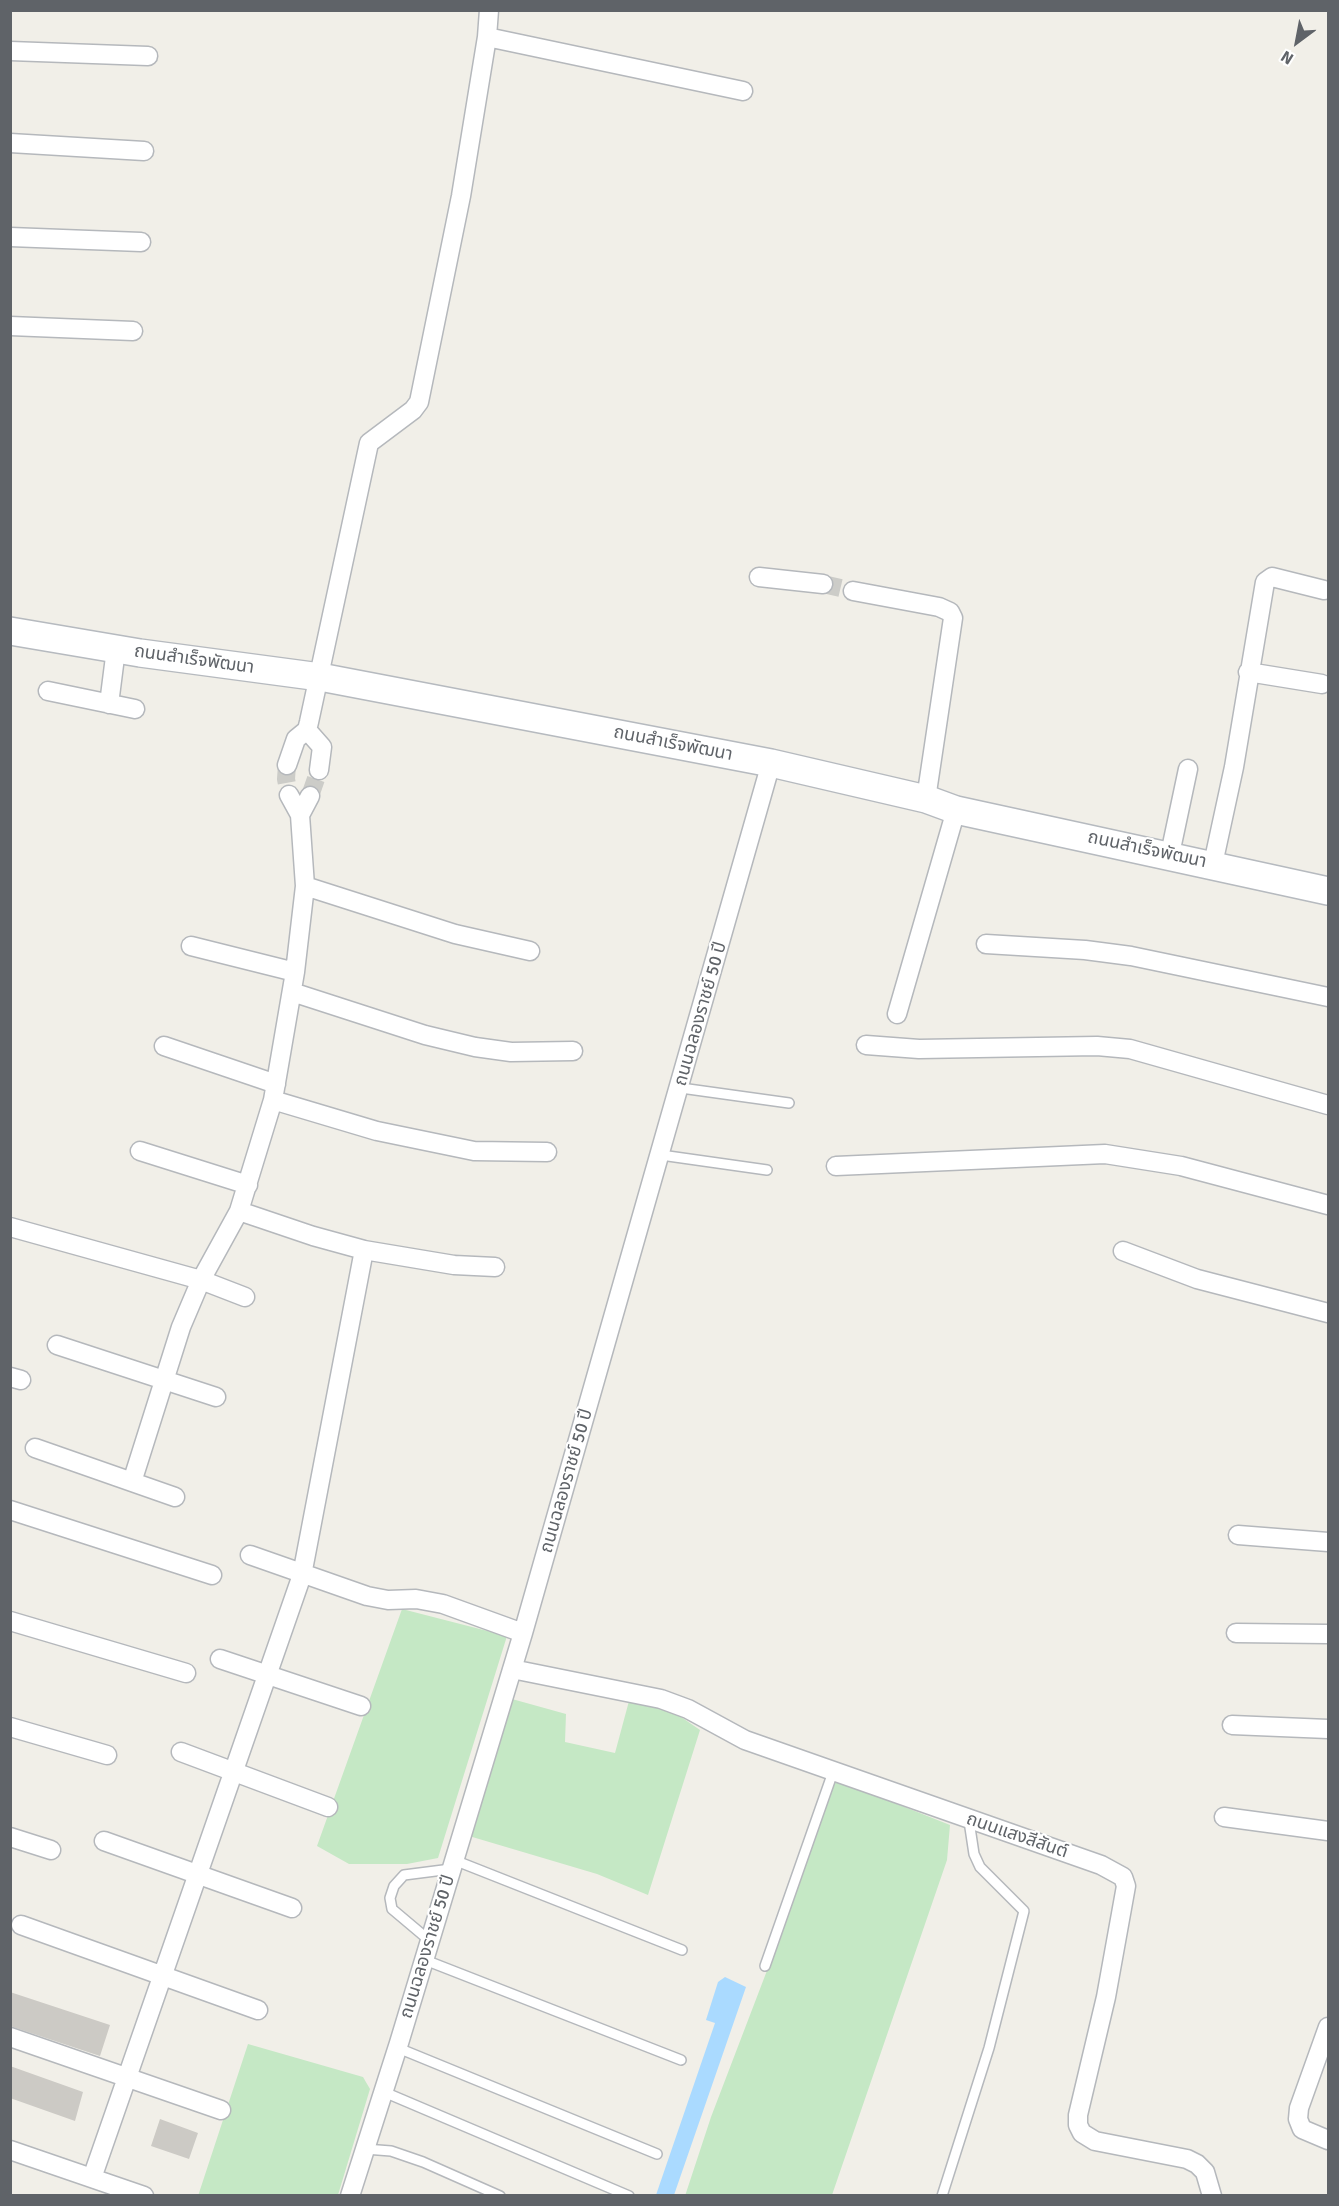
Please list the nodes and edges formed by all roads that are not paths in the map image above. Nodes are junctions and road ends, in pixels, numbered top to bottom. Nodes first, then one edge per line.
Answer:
1 (489, 10) edge
2 (487, 37) junction
3 (10, 51) edge
4 (148, 56) dead end
5 (743, 91) dead end
6 (10, 143) edge
7 (144, 151) dead end
8 (10, 237) edge
9 (141, 242) dead end
10 (10, 326) edge
11 (133, 331) dead end
12 (759, 577) dead end
13 (823, 584) tunnel mouth
14 (1324, 590) dead end
15 (853, 591) tunnel mouth
16 (10, 630) edge
17 (114, 666) junction
18 (1248, 672) junction
19 (1322, 684) dead end
20 (318, 685) junction
21 (48, 691) dead end
22 (110, 704) junction
23 (135, 709) dead end
24 (308, 726) junction
25 (771, 763) junction
26 (287, 765) tunnel mouth
27 (1188, 769) dead end
28 (319, 770) tunnel mouth
29 (289, 795) tunnel mouth
30 (310, 796) tunnel mouth
31 (926, 799) junction
32 (956, 810) junction
33 (300, 815) junction
34 (1170, 855) junction
35 (1213, 864) junction
36 (305, 886) junction
37 (1329, 891) edge
38 (986, 944) dead end
39 (191, 946) dead end
40 (530, 951) dead end
41 (295, 972) junction
42 (292, 992) junction
43 (1329, 997) edge
44 (897, 1014) dead end
45 (866, 1045) dead end
46 (164, 1046) dead end
47 (573, 1051) dead end
48 (681, 1088) junction
49 (275, 1092) junction
50 (789, 1103) dead end
51 (1329, 1105) edge
52 (140, 1151) dead end
53 (547, 1152) dead end
54 (661, 1155) junction
55 (836, 1166) dead end
56 (766, 1170) dead end
57 (248, 1185) junction
58 (1329, 1205) edge
59 (239, 1211) junction
60 (10, 1227) edge
61 (364, 1250) junction
62 (1123, 1251) dead end
63 (495, 1267) dead end
64 (201, 1280) junction
65 (245, 1297) dead end
66 (1329, 1312) edge
67 (57, 1345) dead end
68 (165, 1380) junction
69 (216, 1397) dead end
70 (35, 1448) dead end
71 (132, 1482) junction
72 (175, 1497) dead end
73 (11, 1511) edge
74 (1238, 1535) dead end
75 (1329, 1542) edge
76 (250, 1555) dead end
77 (212, 1575) dead end
78 (302, 1575) junction
79 (10, 1621) edge
80 (1236, 1632) dead end
81 (523, 1633) junction
82 (1329, 1634) edge
83 (220, 1659) dead end
84 (512, 1669) junction
85 (186, 1673) dead end
86 (266, 1674) junction
87 (361, 1706) dead end
88 (1232, 1725) dead end
89 (10, 1726) edge
90 (1329, 1729) edge
91 (181, 1752) dead end
92 (107, 1755) dead end
93 (232, 1772) junction
94 (833, 1772) junction
95 (328, 1807) dead end
96 (1224, 1817) dead end
97 (969, 1821) junction
98 (1329, 1831) edge
99 (10, 1837) edge
100 (104, 1841) dead end
101 (51, 1850) dead end
102 (453, 1865) junction
103 (198, 1873) junction
104 (292, 1908) dead end
105 (21, 1925) dead end
106 (430, 1941) junction
107 (682, 1950) dead end
108 (424, 1960) junction
109 (765, 1966) dead end
110 (163, 1976) junction
111 (258, 2010) dead end
112 (1327, 2034) edge
113 (10, 2037) edge
114 (398, 2048) junction
115 (681, 2060) dead end
116 (126, 2079) junction
117 (384, 2092) junction
118 (222, 2110) dead end
119 (1329, 2140) edge
120 (365, 2149) junction
121 (10, 2150) edge
122 (657, 2154) dead end
123 (92, 2178) junction
124 (144, 2196) edge
125 (350, 2196) edge
126 (500, 2196) edge
127 (630, 2196) edge
128 (942, 2196) edge
129 (1212, 2196) edge

1 - 2 street
2 - 5 street
2 - 20 street
3 - 4 street
6 - 7 street
8 - 9 street
10 - 11 street
12 - 13 street
14 - 18 street
15 - 31 street
16 - 17 street, ถนนสำเร็จพัฒนา
17 - 20 street, ถนนสำเร็จพัฒนา
17 - 22 street
18 - 19 street
18 - 35 street
20 - 24 street
20 - 25 street, ถนนสำเร็จพัฒนา
21 - 22 street
22 - 23 street
24 - 26 street
24 - 28 street
25 - 31 street, ถนนสำเร็จพัฒนา
25 - 48 street, ถนนฉลองราชย์ 50 ปี
27 - 34 street
29 - 33 street
30 - 33 street
31 - 32 street, ถนนสำเร็จพัฒนา
32 - 34 street, ถนนสำเร็จพัฒนา
32 - 44 street
33 - 36 street
34 - 35 street, ถนนสำเร็จพัฒนา
35 - 37 street, ถนนสำเร็จพัฒนา
36 - 40 street
36 - 41 street
38 - 43 street
39 - 41 street
41 - 42 street
42 - 47 street
42 - 49 street
45 - 51 street
46 - 49 street
48 - 50 lane
48 - 54 street, ถนนฉลองราชย์ 50 ปี
49 - 53 street
49 - 57 street
52 - 57 street
54 - 56 lane
54 - 81 street, ถนนฉลองราชย์ 50 ปี
55 - 58 street
57 - 59 street
59 - 61 street
59 - 64 street
60 - 64 street
61 - 63 street
61 - 78 street
62 - 66 street
64 - 65 street
64 - 68 street
67 - 68 street
68 - 69 street
68 - 71 street
70 - 71 street
71 - 72 street
73 - 77 street
74 - 75 street
76 - 78 street
78 - 81 street
78 - 86 street
79 - 85 street
80 - 82 street
81 - 84 street, ถนนฉลองราชย์ 50 ปี
83 - 86 street
84 - 94 street, ถนนแสงสีสันต์
84 - 102 street, ถนนฉลองราชย์ 50 ปี
86 - 87 street
86 - 93 street
88 - 90 street
89 - 92 street
91 - 93 street
93 - 95 street
93 - 103 street
94 - 97 street, ถนนแสงสีสันต์
94 - 109 lane
96 - 98 street
97 - 128 lane
97 - 129 street, ถนนแสงสีสันต์
99 - 101 street
100 - 103 street
102 - 106 street, ถนนฉลองราชย์ 50 ปี
102 - 106 lane
102 - 107 lane
103 - 104 street
103 - 110 street
105 - 110 street
106 - 108 street, ถนนฉลองราชย์ 50 ปี
108 - 114 street, ถนนฉลองราชย์ 50 ปี
108 - 115 lane
110 - 111 street
110 - 116 street
112 - 119 street
113 - 116 street
114 - 117 street, ถนนฉลองราชย์ 50 ปี
114 - 122 lane
116 - 118 street
116 - 123 street
117 - 120 street, ถนนฉลองราชย์ 50 ปี
117 - 127 lane
120 - 125 street, ถนนฉลองราชย์ 50 ปี
120 - 126 lane
121 - 123 street
123 - 124 street

